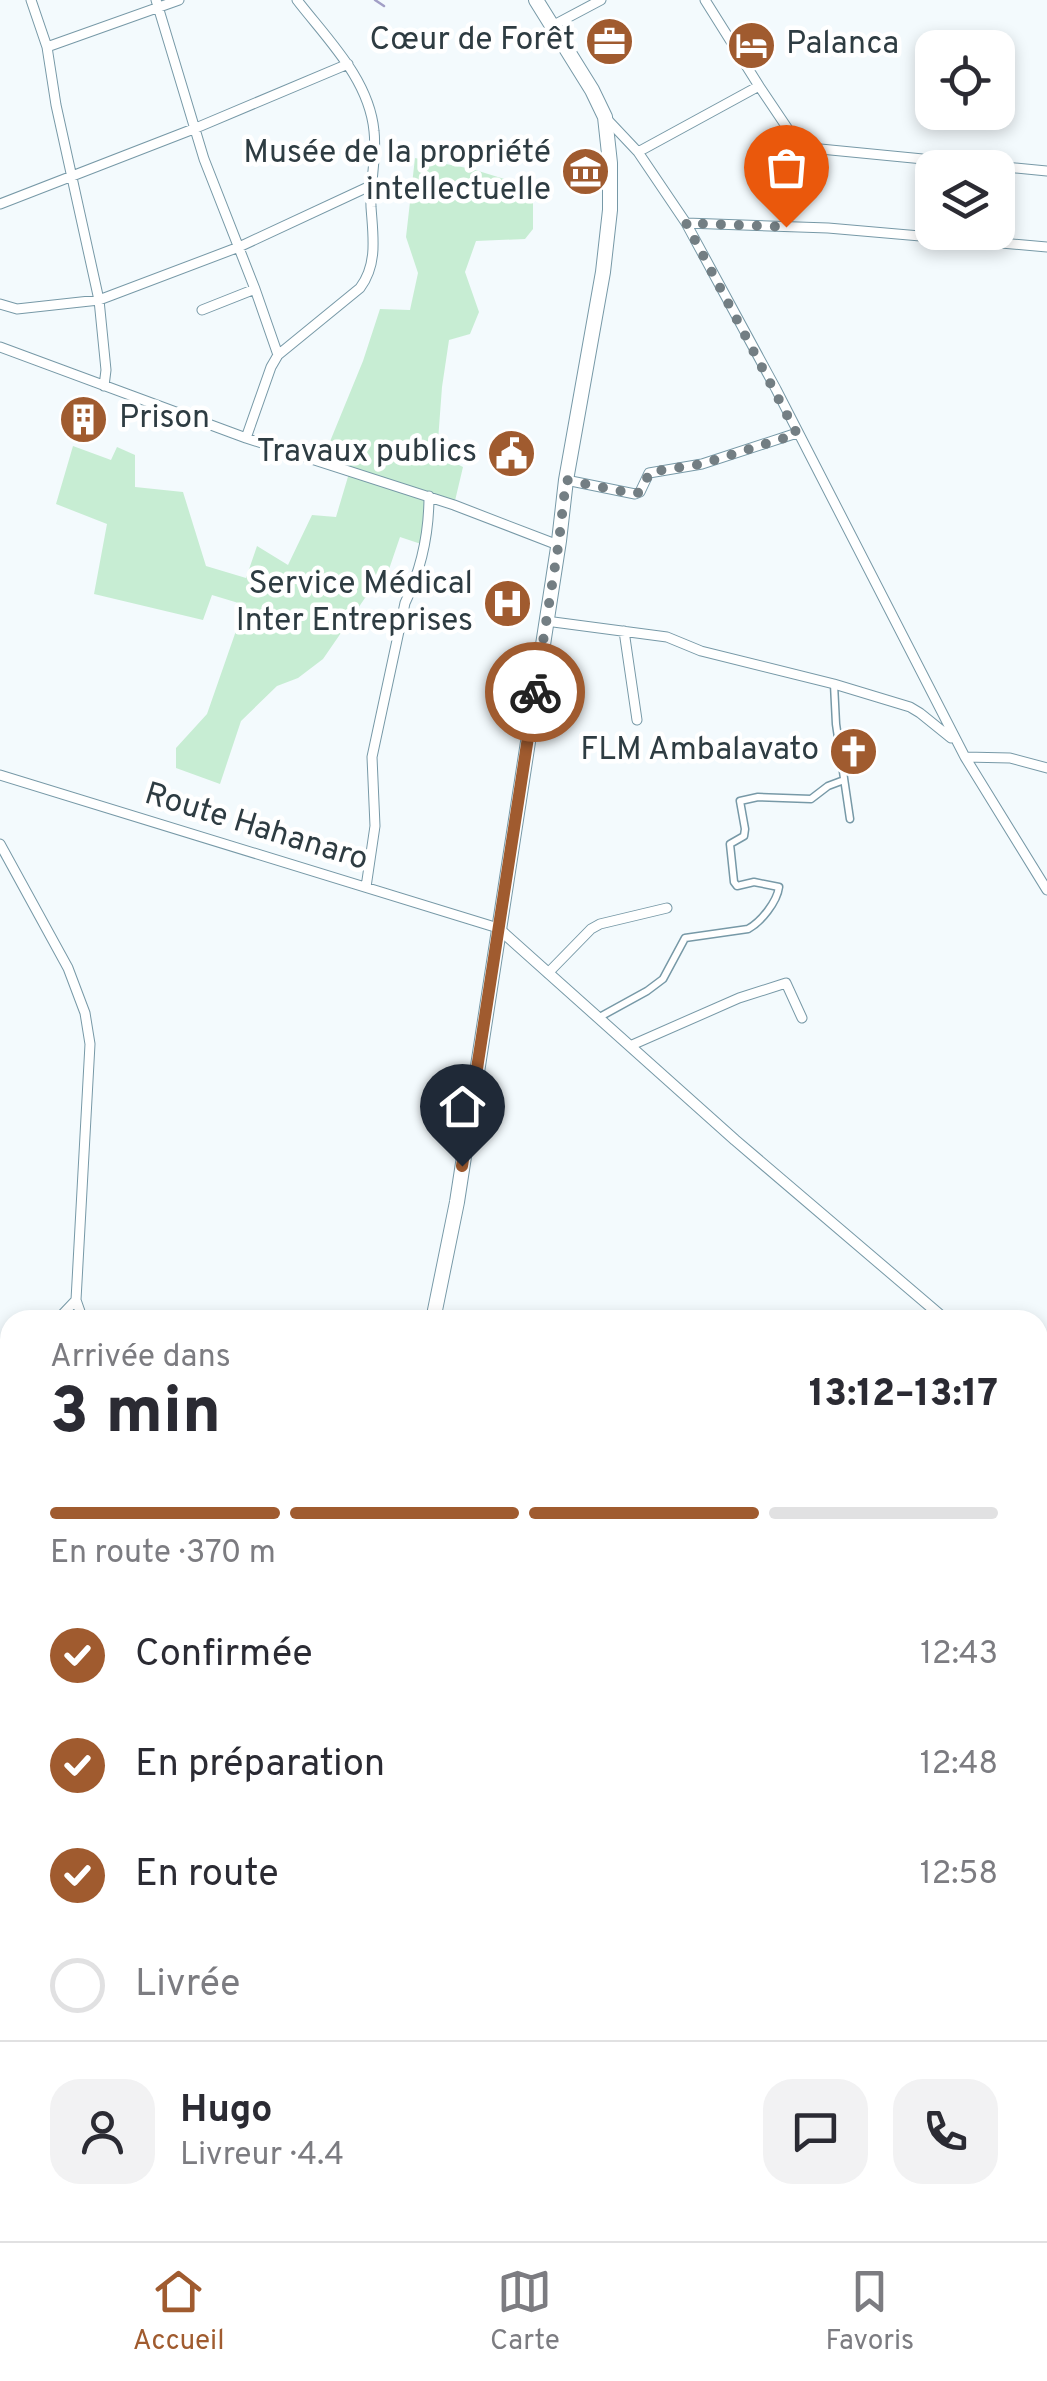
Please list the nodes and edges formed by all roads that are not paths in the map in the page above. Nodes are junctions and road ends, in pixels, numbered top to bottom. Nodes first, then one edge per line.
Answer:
1 (31, 0) edge
2 (179, 0) edge
3 (297, 0) edge
4 (536, 0) edge
5 (602, 0) edge
6 (705, 0) edge
7 (158, 4) edge
8 (552, 26) junction
9 (47, 47) junction
10 (348, 64) junction
11 (759, 86) junction
12 (605, 118) junction
13 (196, 128) junction
14 (638, 152) junction
15 (1047, 171) edge
16 (73, 176) junction
17 (370, 186) junction
18 (0, 204) edge
19 (686, 223) junction
20 (1047, 246) edge
21 (238, 247) junction
22 (256, 290) junction
23 (99, 300) junction
24 (0, 304) edge
25 (202, 310) dead end
26 (0, 348) edge
27 (278, 354) junction
28 (104, 386) junction
29 (797, 434) junction
30 (246, 438) junction
31 (566, 480) junction
32 (429, 496) junction
33 (558, 545) junction
34 (546, 621) junction
35 (624, 630) junction
36 (834, 684) junction
37 (636, 720) dead end
38 (958, 743) junction
39 (965, 757) junction
40 (1047, 768) edge
41 (0, 774) edge
42 (844, 780) junction
43 (850, 819) dead end
44 (0, 844) edge
45 (366, 887) junction
46 (1047, 890) edge
47 (667, 908) dead end
48 (498, 928) junction
49 (548, 972) junction
50 (598, 1018) junction
51 (802, 1018) dead end
52 (632, 1045) junction
53 (76, 1300) junction
54 (66, 1310) edge
55 (80, 1310) edge
56 (435, 1310) edge
57 (934, 1310) edge

1 - 9 street
2 - 7 street
3 - 10 street
4 - 8 main road
5 - 8 street
6 - 11 street
7 - 9 street
7 - 13 street
8 - 12 main road
9 - 16 street
10 - 13 street
10 - 17 street
11 - 14 street
11 - 15 street
12 - 14 street
12 - 31 main road
13 - 16 street
13 - 21 street
14 - 19 street
16 - 18 street
16 - 23 street
17 - 21 street
17 - 27 street
19 - 20 street
19 - 29 street
21 - 22 street
21 - 23 street
22 - 25 street
22 - 27 street
23 - 24 street
23 - 28 street
26 - 28 street
27 - 30 street
28 - 30 street
29 - 31 street
29 - 38 street
30 - 32 street
31 - 33 main road
32 - 33 street
32 - 45 street
33 - 34 main road
34 - 35 street
34 - 48 main road
35 - 36 street
35 - 37 street
36 - 38 street
36 - 42 street
38 - 39 street
39 - 40 street
39 - 46 street
41 - 45 street, Route Hahanaro
42 - 43 street
42 - 50 street
44 - 53 street
45 - 48 street, Route Hahanaro
47 - 49 street
48 - 49 street
48 - 56 main road
49 - 50 street
50 - 52 street
51 - 52 street
52 - 57 street
53 - 54 street
53 - 55 street

